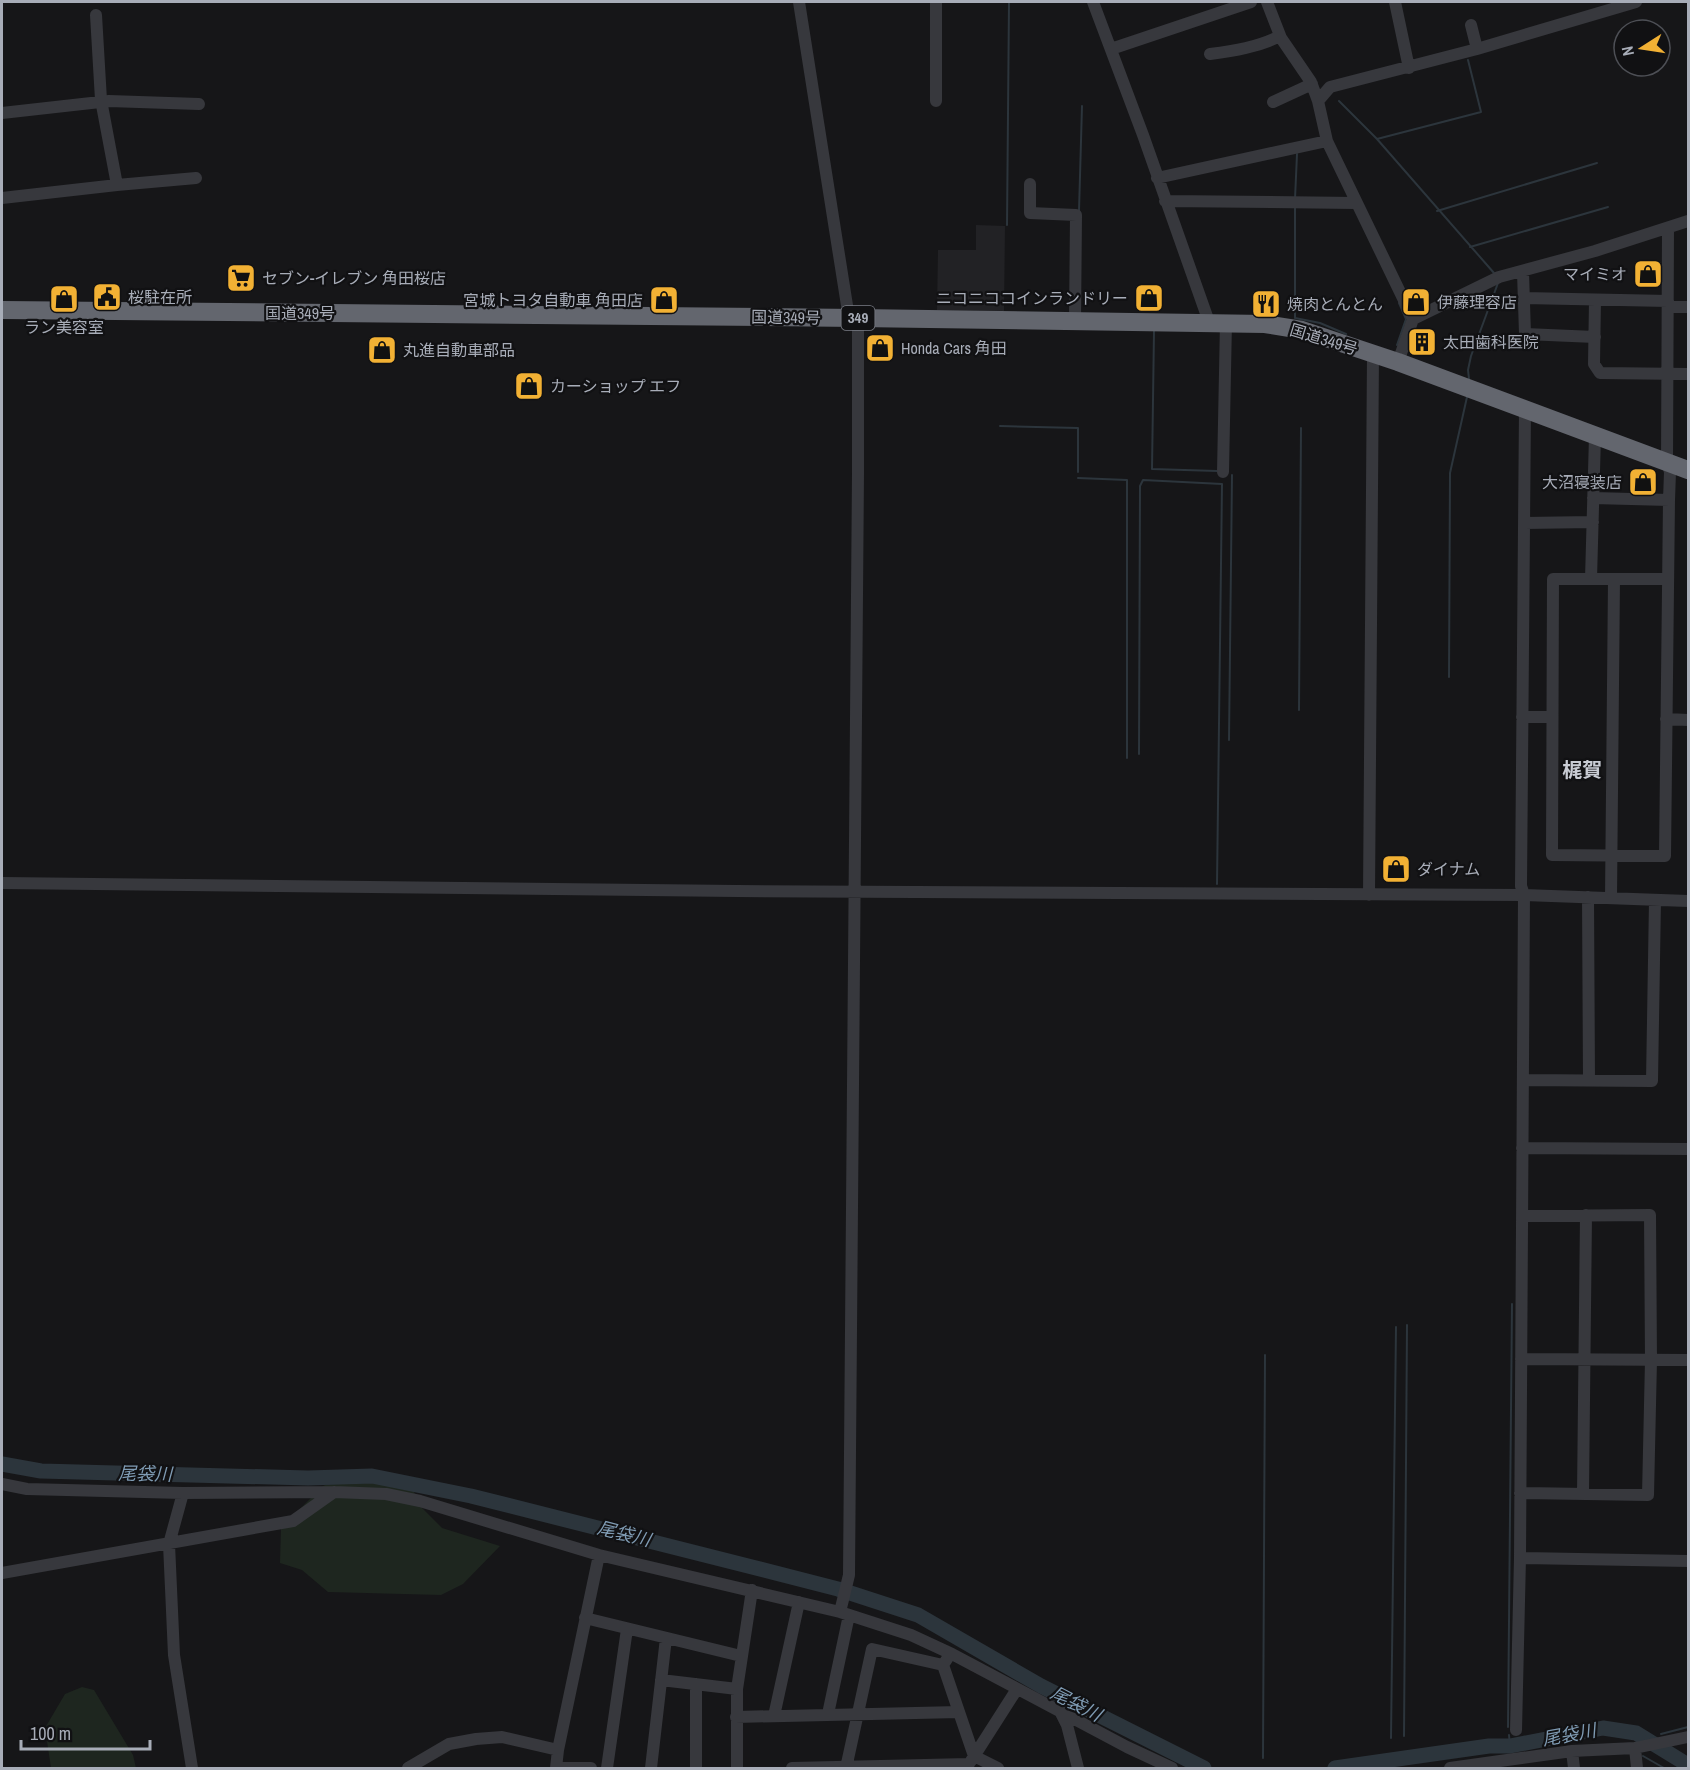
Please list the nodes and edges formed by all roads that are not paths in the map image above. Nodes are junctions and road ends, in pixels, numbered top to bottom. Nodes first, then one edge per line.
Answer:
1 (799, 2) edge
2 (936, 2) edge
3 (1093, 2) edge
4 (1251, 2) edge
5 (1267, 2) edge
6 (1395, 2) edge
7 (1632, 2) edge
8 (96, 15) dead end
9 (1472, 24) dead end
10 (1280, 36) junction
11 (1111, 49) junction
12 (1478, 49) junction
13 (1210, 54) dead end
14 (1409, 68) junction
15 (1312, 84) junction
16 (936, 101) dead end
17 (1318, 101) junction
18 (102, 102) junction
19 (1273, 102) dead end
20 (199, 104) dead end
21 (2, 113) edge
22 (1327, 141) junction
23 (196, 178) dead end
24 (1157, 178) junction
25 (1030, 184) dead end
26 (117, 185) junction
27 (2, 198) edge
28 (1165, 201) junction
29 (1356, 203) junction
30 (1689, 221) edge
31 (1668, 229) junction
32 (1523, 272) junction
33 (1524, 298) junction
34 (1595, 300) junction
35 (1668, 304) junction
36 (1689, 307) edge
37 (2, 310) edge
38 (853, 318) junction
39 (1413, 319) junction
40 (1075, 321) junction
41 (1217, 322) junction
42 (1594, 337) junction
43 (1373, 354) junction
44 (1398, 362) junction
45 (1667, 374) junction
46 (1689, 374) edge
47 (1525, 408) junction
48 (1594, 436) junction
49 (1667, 462) junction
50 (1689, 470) edge
51 (1223, 471) dead end
52 (1593, 498) junction
53 (1669, 500) junction
54 (1593, 522) junction
55 (1524, 523) junction
56 (1591, 579) junction
57 (1614, 579) junction
58 (1668, 579) junction
59 (1522, 717) junction
60 (1552, 717) junction
61 (1666, 719) junction
62 (1689, 720) edge
63 (1611, 855) junction
64 (2, 883) edge
65 (855, 891) junction
66 (1369, 895) junction
67 (1524, 895) junction
68 (1588, 897) junction
69 (1611, 898) junction
70 (1655, 900) junction
71 (1689, 901) edge
72 (1523, 1080) junction
73 (1589, 1080) junction
74 (1522, 1148) junction
75 (1689, 1149) edge
76 (1586, 1215) junction
77 (1522, 1216) junction
78 (1521, 1359) junction
79 (1584, 1359) junction
80 (1651, 1360) junction
81 (1689, 1360) edge
82 (2, 1484) edge
83 (334, 1492) junction
84 (1520, 1493) junction
85 (183, 1494) junction
86 (1583, 1494) junction
87 (169, 1545) junction
88 (599, 1555) junction
89 (1520, 1558) junction
90 (1689, 1561) edge
91 (2, 1573) edge
92 (752, 1590) junction
93 (799, 1602) junction
94 (844, 1610) junction
95 (585, 1618) junction
96 (627, 1629) junction
97 (666, 1638) junction
98 (952, 1654) junction
99 (741, 1656) junction
100 (943, 1665) junction
101 (661, 1680) junction
102 (696, 1684) junction
103 (737, 1689) junction
104 (1017, 1689) junction
105 (959, 1712) junction
106 (1061, 1713) junction
107 (828, 1714) junction
108 (857, 1714) junction
109 (774, 1716) junction
110 (736, 1717) junction
111 (1516, 1730) dead end
112 (1689, 1737) edge
113 (1647, 1745) junction
114 (558, 1750) junction
115 (1572, 1751) junction
116 (971, 1763) edge
117 (915, 1767) edge
118 (192, 1768) edge
119 (408, 1768) edge
120 (556, 1768) edge
121 (591, 1768) edge
122 (606, 1768) edge
123 (651, 1768) edge
124 (696, 1768) edge
125 (737, 1768) edge
126 (792, 1768) edge
127 (846, 1768) edge
128 (998, 1768) edge
129 (1078, 1768) edge
130 (1172, 1768) edge
131 (1450, 1768) edge
132 (1574, 1768) edge
133 (1637, 1768) edge

1 - 38 street
2 - 16 street
3 - 11 street
4 - 11 street
5 - 10 street
6 - 14 street
7 - 12 street
8 - 18 street
9 - 12 street
10 - 13 street
10 - 15 street
11 - 24 street
12 - 14 street
14 - 17 street
15 - 17 street
15 - 19 street
17 - 22 street
18 - 20 street
18 - 21 street
18 - 26 street
22 - 24 street
22 - 29 street
23 - 26 street
24 - 28 street
25 - 40 street
26 - 27 street
28 - 29 street
28 - 41 street
29 - 39 street
30 - 31 street
31 - 32 street
31 - 35 street
32 - 33 street
32 - 39 street
33 - 34 street
33 - 42 street
34 - 35 street
34 - 42 street
35 - 36 street
35 - 45 street
37 - 38 highway, 国道349号 / 349
38 - 40 highway, 国道349号 / 349
38 - 65 street
39 - 44 street
40 - 41 highway, 国道349号 / 349
41 - 43 highway, 国道349号 / 349
41 - 51 street
42 - 45 street
43 - 44 highway, 国道349号 / 349
43 - 66 street
44 - 47 highway, 国道349号 / 349
45 - 46 street
45 - 49 street
47 - 48 highway, 国道349号 / 349
47 - 55 street
48 - 49 highway, 国道349号 / 349
48 - 52 street
49 - 50 highway, 国道349号 / 349
49 - 53 street
52 - 53 street
52 - 54 street
53 - 58 street
54 - 55 street
54 - 56 street
55 - 59 street
56 - 57 street
56 - 60 street
57 - 58 street
57 - 63 street
58 - 61 street
59 - 60 street
59 - 67 street
60 - 63 street
61 - 62 street
61 - 63 street
63 - 69 street
64 - 65 street
65 - 66 street
65 - 94 street
66 - 67 street
67 - 68 street
67 - 72 street
68 - 69 street
68 - 73 street
69 - 70 street
70 - 71 street
70 - 73 street
72 - 73 street
72 - 74 street
74 - 75 street
74 - 77 street
76 - 77 street
76 - 79 street
76 - 80 street
77 - 78 street
78 - 79 street
78 - 84 street
79 - 80 street
79 - 86 street
80 - 81 street
80 - 86 street
82 - 85 street
83 - 85 street
83 - 87 street
83 - 88 street
84 - 86 street
84 - 89 street
85 - 87 street
87 - 91 street
87 - 118 street
88 - 92 street
88 - 95 street
89 - 90 street
89 - 111 street
92 - 93 street
92 - 99 street
93 - 94 street
93 - 109 street
94 - 98 street
94 - 107 street
95 - 96 street
95 - 114 street
96 - 97 street
96 - 122 street
97 - 99 street
97 - 101 street
98 - 100 street
98 - 104 street
99 - 103 street
100 - 105 street
100 - 108 street
101 - 102 street
101 - 123 street
102 - 103 street
102 - 124 street
103 - 110 street
104 - 106 street
104 - 116 street
105 - 108 street
105 - 116 street
106 - 129 street
106 - 130 street
107 - 108 street
107 - 109 street
108 - 127 street
109 - 110 street
110 - 125 street
112 - 113 street
113 - 115 street
113 - 133 street
114 - 119 street
114 - 120 street
115 - 131 street
115 - 132 street
116 - 117 street
116 - 128 street
117 - 127 street
120 - 121 street
126 - 127 street

